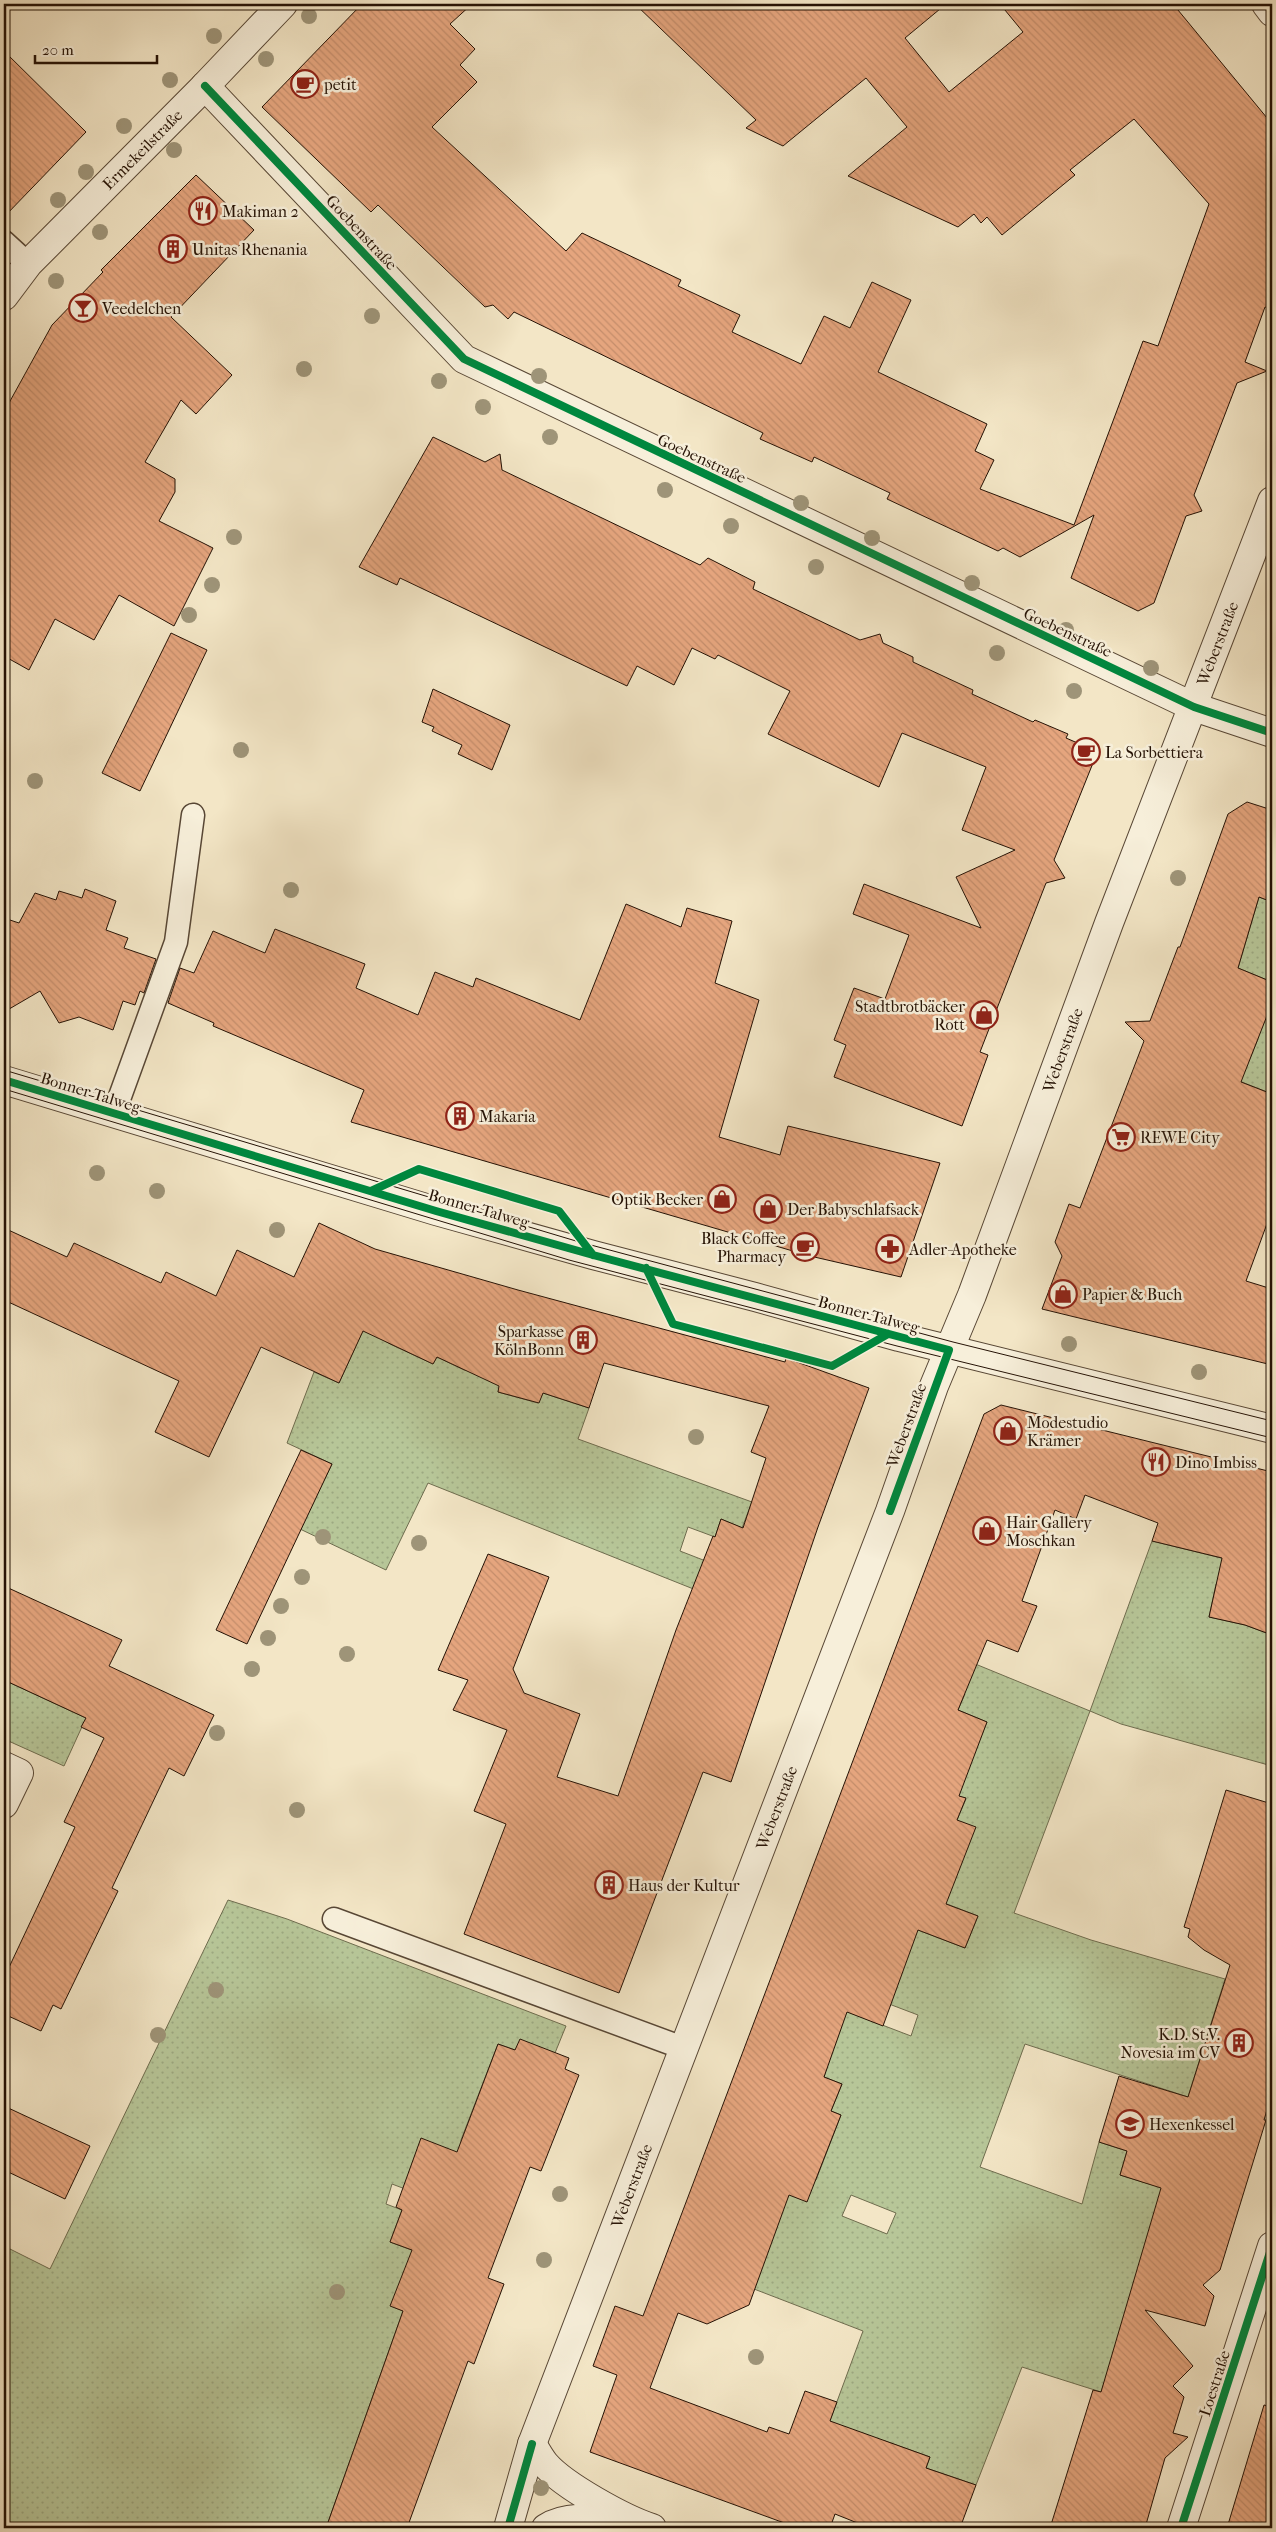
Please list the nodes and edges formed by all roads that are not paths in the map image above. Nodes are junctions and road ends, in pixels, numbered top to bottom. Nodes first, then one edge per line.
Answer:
1 (283, 4) edge
2 (1266, 4) edge
3 (1272, 12) edge
4 (205, 86) junction
5 (4, 242) edge
6 (28, 264) junction
7 (4, 296) edge
8 (1272, 501) edge
9 (1194, 707) junction
10 (1272, 733) edge
11 (193, 815) dead end
12 (4, 1080) edge
13 (114, 1114) junction
14 (949, 1350) junction
15 (1272, 1429) edge
16 (4, 1766) edge
17 (4, 1804) edge
18 (334, 1919) dead end
19 (683, 2048) junction
20 (1272, 2246) edge
21 (532, 2444) junction
22 (643, 2525) edge
23 (508, 2528) edge
24 (546, 2528) edge
25 (1181, 2528) edge

1 - 4 street, Ermekeilstraße
2 - 3 street
4 - 6 street, Ermekeilstraße
4 - 9 street, Goebenstraße
5 - 6 lane
6 - 7 street, Ermekeilstraße
8 - 9 street, Weberstraße
9 - 10 street, Goebenstraße
9 - 14 street, Weberstraße
11 - 13 lane
12 - 13 street, Bonner Talweg
13 - 14 street, Bonner Talweg
14 - 15 street, Bonner Talweg
14 - 19 street, Weberstraße
16 - 17 street
18 - 19 lane
19 - 21 street, Weberstraße
20 - 25 street, Loestraße
21 - 22 street
21 - 23 street, Weberstraße
22 - 24 street

